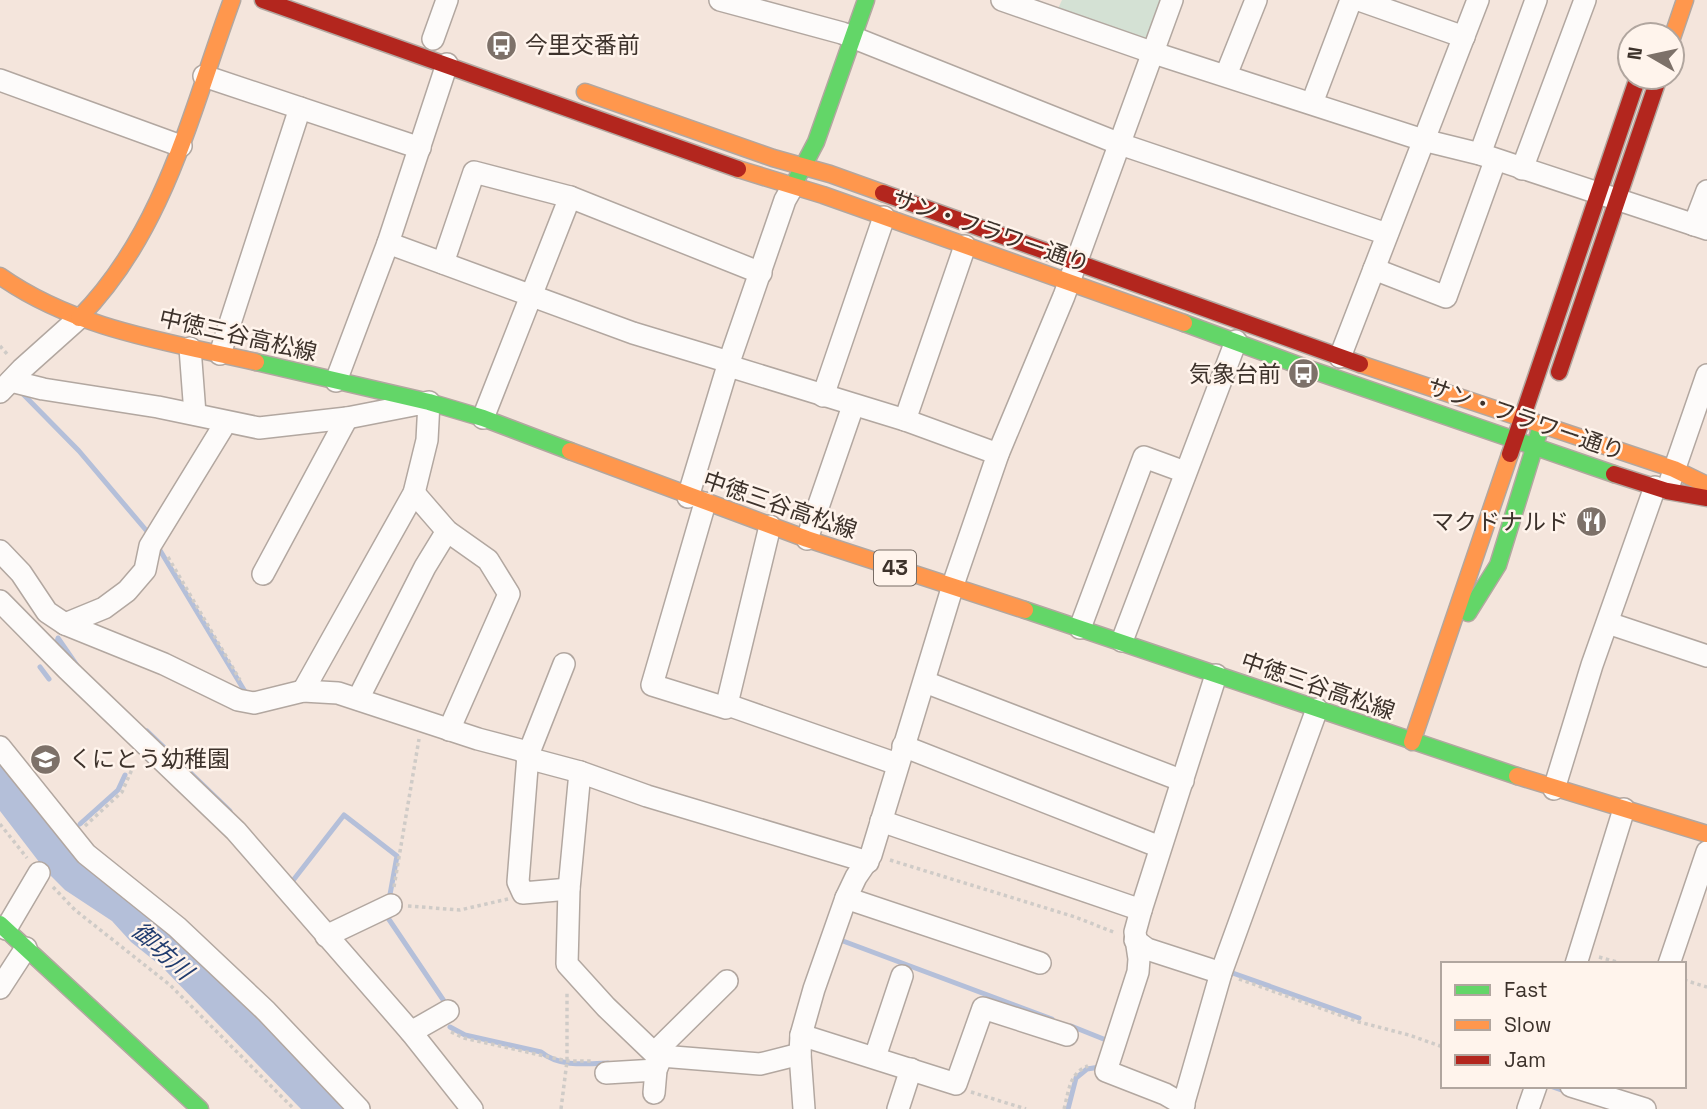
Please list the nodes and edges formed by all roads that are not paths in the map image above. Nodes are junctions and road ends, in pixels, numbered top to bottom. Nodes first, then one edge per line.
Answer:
1 (232, 0) edge
2 (262, 0) edge
3 (447, 0) edge
4 (720, 0) edge
5 (866, 0) edge
6 (1002, 0) edge
7 (1172, 0) edge
8 (1256, 0) edge
9 (1360, 0) edge
10 (1478, 0) edge
11 (1536, 0) edge
12 (1685, 0) edge
13 (1583, 1) edge
14 (1050, 7) edge
15 (1678, 21) edge
16 (1464, 37) junction
17 (853, 38) junction
18 (435, 48) junction
19 (1154, 53) junction
20 (1226, 75) junction
21 (204, 76) junction
22 (0, 80) edge
23 (573, 88) dead end
24 (1633, 91) edge
25 (1654, 91) edge
26 (1312, 103) junction
27 (300, 108) junction
28 (1423, 139) junction
29 (1120, 144) junction
30 (181, 146) junction
31 (420, 148) junction
32 (1487, 157) junction
33 (803, 166) junction
34 (1522, 169) junction
35 (793, 186) junction
36 (1707, 191) edge
37 (1597, 192) junction
38 (570, 197) junction
39 (1617, 199) junction
40 (884, 217) junction
41 (1701, 227) edge
42 (1387, 234) junction
43 (388, 243) junction
44 (965, 246) junction
45 (443, 263) junction
46 (1374, 269) junction
47 (1073, 272) junction
48 (761, 273) junction
49 (0, 276) edge
50 (531, 295) junction
51 (79, 318) junction
52 (1236, 341) junction
53 (190, 348) junction
54 (220, 354) junction
55 (1340, 356) junction
56 (729, 364) junction
57 (1707, 375) edge
58 (336, 381) junction
59 (5, 386) edge
60 (1553, 389) dead end
61 (823, 396) junction
62 (429, 402) junction
63 (853, 406) junction
64 (195, 414) junction
65 (347, 418) junction
66 (484, 418) junction
67 (1522, 419) junction
68 (1544, 419) junction
69 (905, 420) junction
70 (226, 422) junction
71 (1515, 441) junction
72 (1535, 448) junction
73 (998, 454) junction
74 (1674, 469) junction
75 (1185, 472) junction
76 (1707, 485) edge
77 (1661, 489) junction
78 (414, 493) junction
79 (1707, 498) edge
80 (697, 500) junction
81 (770, 526) junction
82 (447, 531) junction
83 (807, 539) junction
84 (0, 551) edge
85 (263, 574) dead end
86 (953, 587) junction
87 (39, 602) junction
88 (6, 607) edge
89 (1608, 623) junction
90 (65, 624) junction
91 (1080, 628) junction
92 (1452, 629) junction
93 (1122, 641) junction
94 (1707, 656) edge
95 (564, 664) dead end
96 (1216, 675) junction
97 (925, 682) junction
98 (303, 691) junction
99 (358, 699) junction
100 (727, 705) junction
101 (1317, 709) junction
102 (450, 730) junction
103 (1412, 742) junction
104 (0, 747) edge
105 (528, 755) junction
106 (900, 755) junction
107 (580, 772) junction
108 (1183, 781) junction
109 (1554, 789) junction
110 (1624, 809) junction
111 (881, 821) junction
112 (1707, 834) edge
113 (1160, 847) junction
114 (1707, 852) edge
115 (870, 858) junction
116 (39, 873) road end
117 (569, 889) junction
118 (846, 898) junction
119 (391, 905) road end
120 (1141, 910) junction
121 (3, 927) edge
122 (326, 936) junction
123 (1135, 940) junction
124 (26, 948) junction
125 (1578, 958) edge
126 (1670, 962) edge
127 (1040, 964) dead end
128 (1221, 973) junction
129 (902, 976) dead end
130 (727, 981) dead end
131 (0, 988) edge
132 (443, 1014) road end
133 (411, 1032) junction
134 (1067, 1035) dead end
135 (801, 1044) junction
136 (875, 1057) junction
137 (657, 1060) junction
138 (605, 1067) road end
139 (911, 1069) junction
140 (1535, 1088) edge
141 (1581, 1088) edge
142 (654, 1093) dead end
143 (1634, 1099) edge
144 (1183, 1107) edge
145 (200, 1109) edge
146 (359, 1109) edge
147 (472, 1109) edge
148 (804, 1109) edge
149 (898, 1109) edge
150 (1528, 1109) edge

1 - 21 street
2 - 18 street, サン・フラワー通り
3 - 18 street
4 - 17 street
5 - 17 street
6 - 14 street
7 - 19 street
8 - 20 street
9 - 16 street
9 - 26 street
10 - 16 street
11 - 32 street
12 - 15 street
13 - 34 street
14 - 19 street
16 - 28 street
17 - 29 street
17 - 33 street
18 - 31 street
18 - 35 street, サン・フラワー通り
19 - 20 street
19 - 29 street
20 - 26 street
21 - 27 street
21 - 30 street
22 - 30 street
23 - 33 street, サン・フラワー通り
24 - 37 street
25 - 39 street
26 - 28 street
27 - 31 street
27 - 54 street
28 - 32 street
28 - 42 street
29 - 42 street
29 - 47 street
30 - 51 street
31 - 43 street
32 - 34 street
32 - 46 street
33 - 35 street
33 - 47 street, サン・フラワー通り
34 - 37 street
35 - 40 street, サン・フラワー通り
35 - 48 street
36 - 41 street
37 - 39 street
37 - 67 street
38 - 45 street
38 - 48 street
38 - 50 street
39 - 41 street
39 - 60 street
40 - 44 street, サン・フラワー通り
40 - 61 street
42 - 46 street
43 - 45 street
43 - 58 street
44 - 47 street, サン・フラワー通り
44 - 69 street
45 - 50 street
46 - 55 street
47 - 52 street, サン・フラワー通り
47 - 55 street, サン・フラワー通り
47 - 73 street
48 - 56 street
49 - 51 street, 中徳三谷高松線 / 43
50 - 56 street
50 - 66 street
51 - 53 street, 中徳三谷高松線 / 43
51 - 59 street
52 - 71 street, サン・フラワー通り
52 - 75 street
53 - 54 street, 中徳三谷高松線 / 43
53 - 64 street
54 - 58 street, 中徳三谷高松線 / 43
55 - 67 street, サン・フラワー通り
56 - 61 street
56 - 80 street
57 - 74 street
58 - 62 street, 中徳三谷高松線 / 43
59 - 64 street
61 - 63 street
62 - 65 street
62 - 66 street, 中徳三谷高松線 / 43
62 - 78 street
63 - 69 street
63 - 83 street
64 - 70 street
65 - 70 street
65 - 85 street
66 - 80 street, 中徳三谷高松線 / 43
67 - 68 street, サン・フラワー通り
67 - 71 street
68 - 72 street
68 - 74 street, サン・フラワー通り
69 - 73 street
70 - 90 street
71 - 72 street, サン・フラワー通り
71 - 92 street
72 - 77 street, サン・フラワー通り
72 - 92 street
73 - 86 street
74 - 76 street, サン・フラワー通り
74 - 77 street
75 - 91 street
75 - 93 street
77 - 79 street, サン・フラワー通り
77 - 89 street
78 - 82 street
78 - 98 street
80 - 81 street, 中徳三谷高松線 / 43
80 - 100 street
81 - 83 street, 中徳三谷高松線 / 43
81 - 100 street
82 - 99 street
82 - 102 street
83 - 86 street, 中徳三谷高松線 / 43
84 - 87 street
86 - 91 street, 中徳三谷高松線 / 43
86 - 97 street
87 - 88 street
87 - 90 street
88 - 122 street
89 - 94 street
89 - 109 street
90 - 98 street
91 - 93 street, 中徳三谷高松線 / 43
92 - 103 street
93 - 96 street, 中徳三谷高松線 / 43
95 - 105 street
96 - 101 street, 中徳三谷高松線 / 43
96 - 108 street
97 - 106 street
97 - 108 street
98 - 99 street
99 - 102 street
100 - 106 street
101 - 103 street, 中徳三谷高松線 / 43
101 - 128 street
102 - 105 street
103 - 109 street, 中徳三谷高松線 / 43
104 - 146 street
105 - 107 street
105 - 117 street
106 - 111 street
106 - 113 street
107 - 115 street
107 - 117 street
108 - 113 street
109 - 110 street, 中徳三谷高松線 / 43
110 - 112 street, 中徳三谷高松線 / 43
110 - 125 street
111 - 115 street
111 - 120 street
113 - 120 street
114 - 126 street
115 - 118 street
116 - 121 street
117 - 137 street
118 - 127 street
118 - 135 street
119 - 122 street
120 - 123 street
121 - 124 street
122 - 133 street
123 - 128 street
123 - 144 street
124 - 131 street
124 - 145 street
128 - 144 street
129 - 136 street
130 - 137 street
132 - 133 street
133 - 147 street
134 - 139 street
135 - 136 street
135 - 137 street
135 - 148 street
136 - 139 street
137 - 138 street
137 - 142 street
139 - 149 street
140 - 150 street
141 - 143 street

